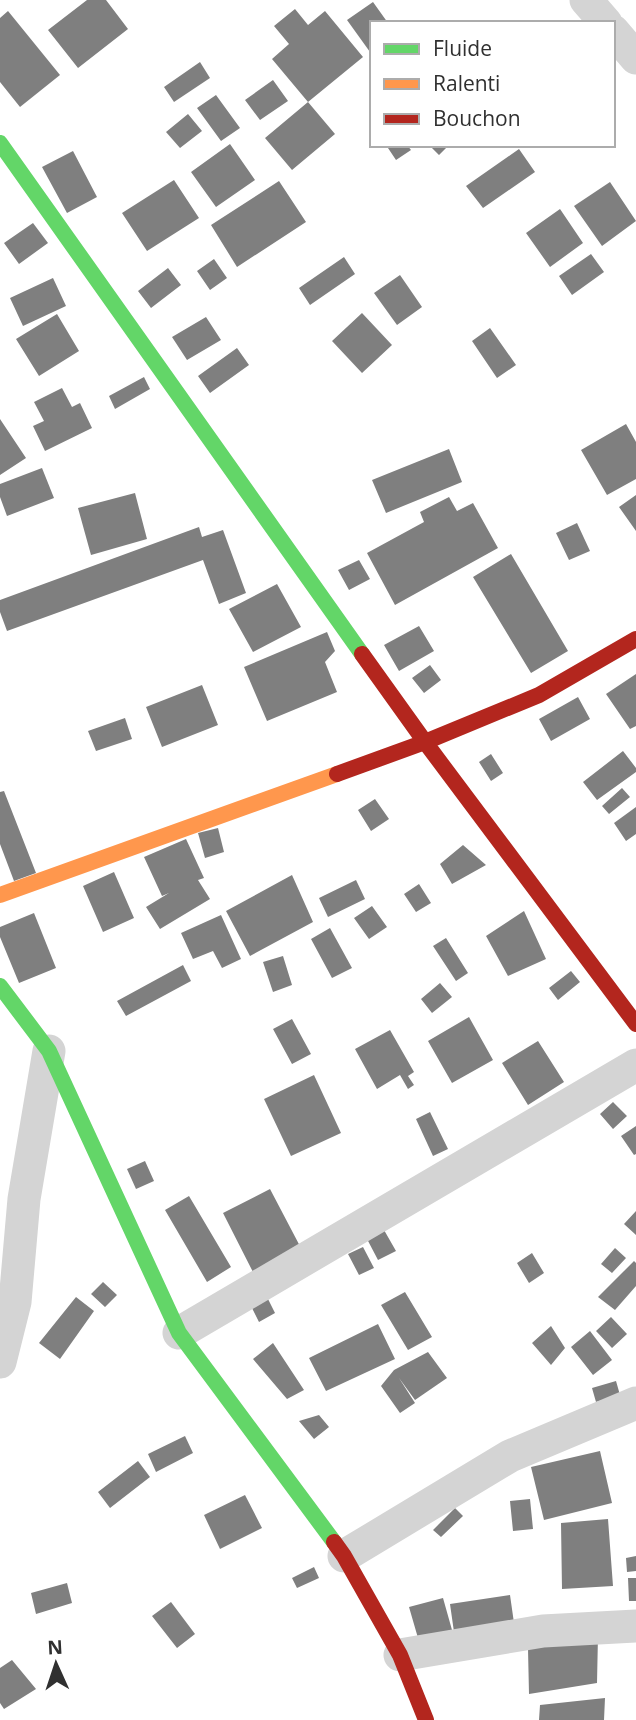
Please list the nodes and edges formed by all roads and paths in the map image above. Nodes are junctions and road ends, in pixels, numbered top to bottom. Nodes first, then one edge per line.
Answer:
1 (586, 0) edge
2 (604, 21) edge
3 (615, 33) edge
4 (636, 58) edge
5 (0, 143) edge
6 (636, 639) edge
7 (425, 742) junction
8 (0, 895) edge
9 (0, 986) edge
10 (636, 1024) edge
11 (49, 1051) junction
12 (636, 1065) edge
13 (179, 1333) junction
14 (0, 1362) edge
15 (636, 1403) edge
16 (344, 1556) junction
17 (636, 1626) edge
18 (400, 1655) junction
19 (426, 1720) edge

1 - 2 street
3 - 4 street
5 - 7 street
6 - 7 street
7 - 8 street
7 - 10 street
9 - 11 street
11 - 13 street
11 - 14 street
12 - 13 street
13 - 16 street
15 - 16 street
16 - 18 street
17 - 18 street
18 - 19 street

